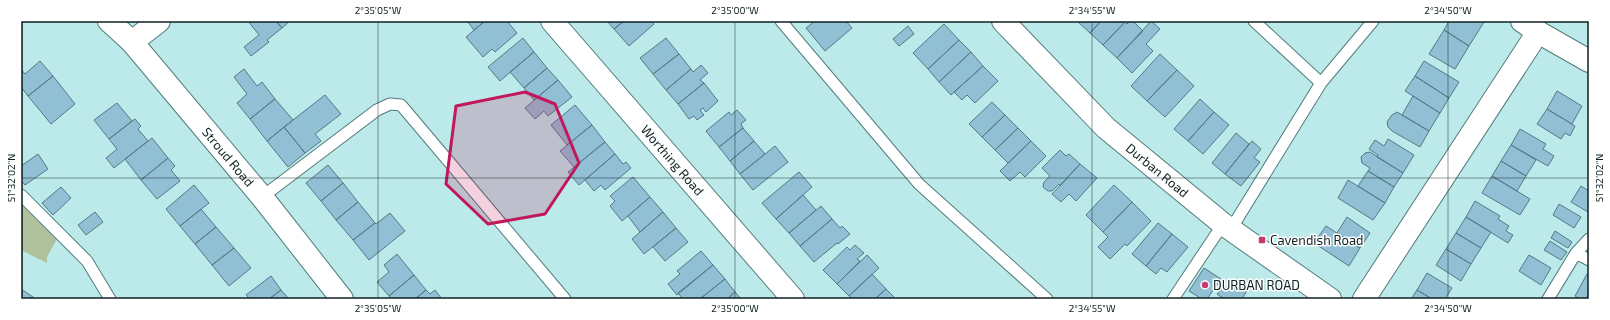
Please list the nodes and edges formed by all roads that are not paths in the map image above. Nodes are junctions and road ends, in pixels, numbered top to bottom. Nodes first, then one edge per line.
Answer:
1 (108, 21) edge
2 (159, 21) edge
3 (552, 21) edge
4 (781, 21) edge
5 (1003, 21) edge
6 (1254, 21) edge
7 (1373, 21) edge
8 (1530, 27) edge
9 (132, 42) junction
10 (1589, 61) edge
11 (1321, 83) junction
12 (21, 194) edge
13 (262, 197) junction
14 (1227, 226) junction
15 (1589, 239) edge
16 (1576, 253) junction
17 (1589, 260) edge
18 (110, 299) edge
19 (342, 299) edge
20 (565, 299) edge
21 (793, 299) edge
22 (1046, 299) edge
23 (1173, 299) edge
24 (1330, 299) edge
25 (1364, 299) edge
26 (1548, 299) edge

1 - 9 street, Stroud Road
2 - 9 street
3 - 21 street, Worthing Road
4 - 22 lane
5 - 14 street, Durban Road
6 - 11 lane
7 - 11 lane
8 - 10 street
8 - 25 street
9 - 13 street, Stroud Road
11 - 14 lane
12 - 18 lane
13 - 19 street, Stroud Road
13 - 20 lane
14 - 23 lane
14 - 24 street, Durban Road
15 - 16 lane
16 - 17 lane
16 - 26 lane

